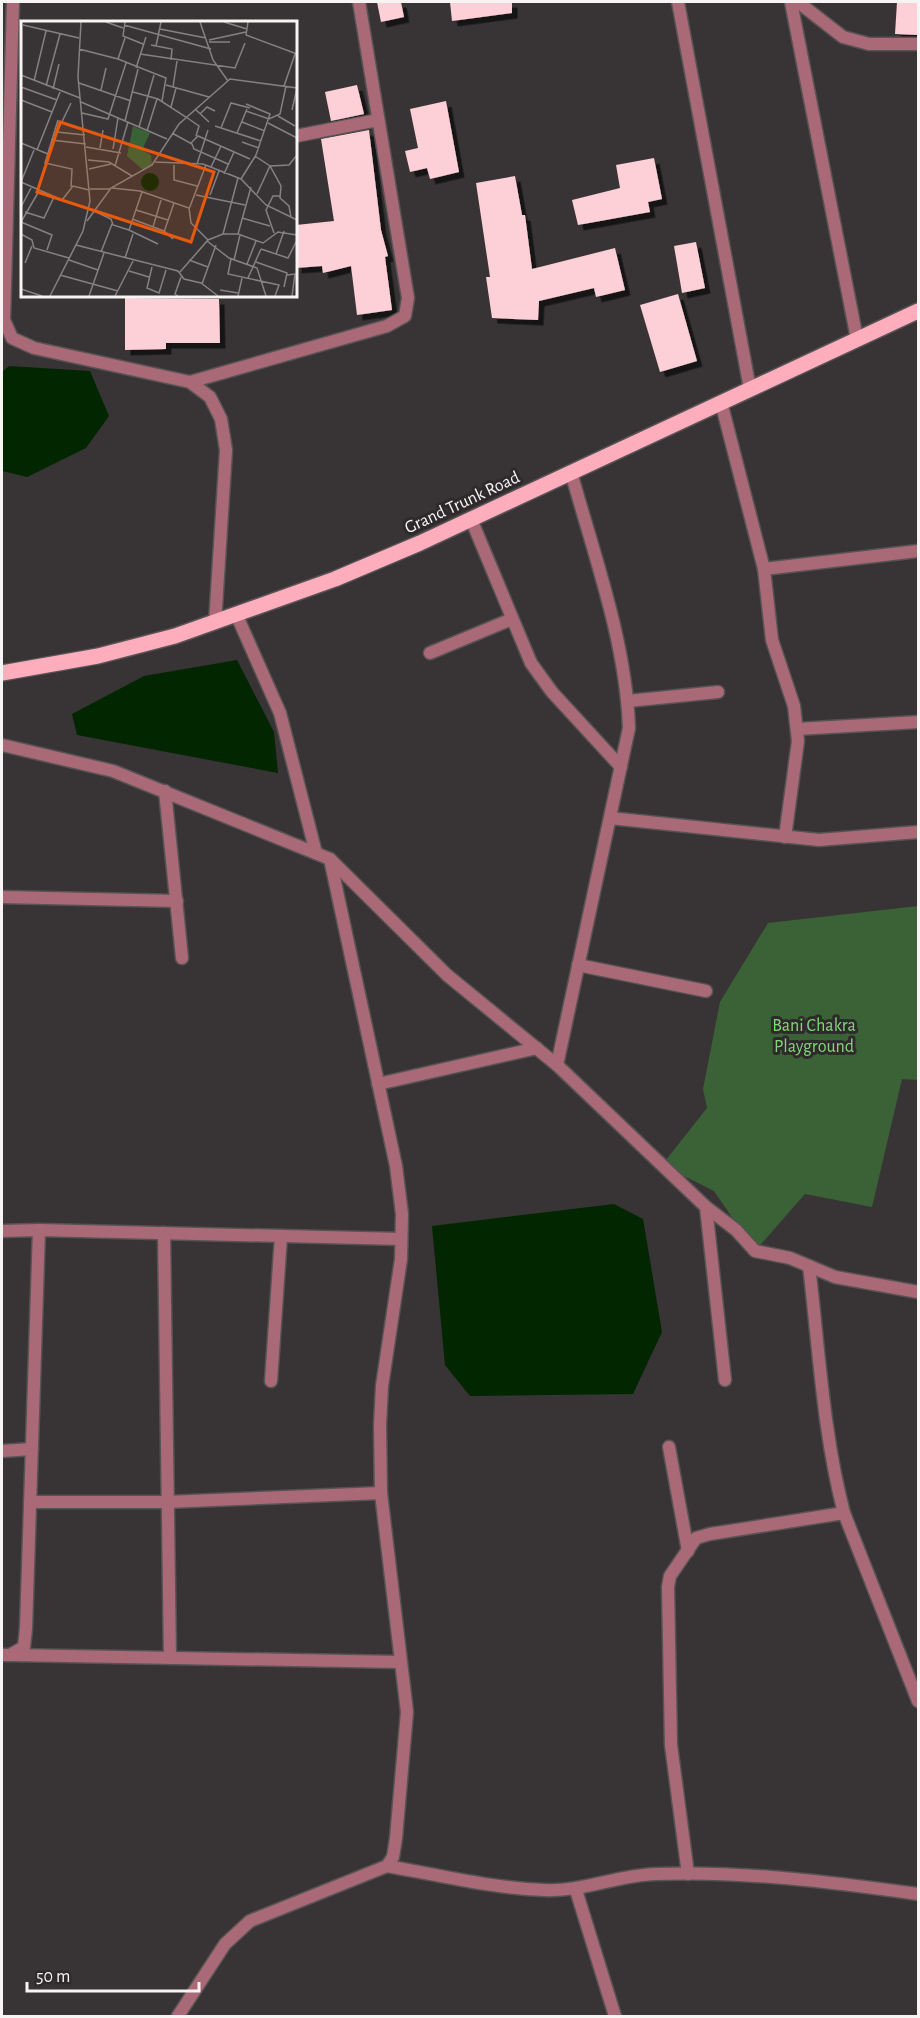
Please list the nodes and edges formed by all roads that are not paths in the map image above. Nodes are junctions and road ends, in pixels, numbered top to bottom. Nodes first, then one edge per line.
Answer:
1 (13, 2) edge
2 (359, 2) edge
3 (678, 2) edge
4 (791, 2) edge
5 (798, 2) edge
6 (8, 15) edge
7 (918, 44) edge
8 (378, 120) junction
9 (297, 136) edge
10 (4, 213) edge
11 (918, 311) edge
12 (857, 339) junction
13 (189, 382) junction
14 (750, 389) junction
15 (721, 402) junction
16 (571, 472) junction
17 (471, 519) junction
18 (918, 551) edge
19 (764, 569) junction
20 (237, 616) junction
21 (513, 619) junction
22 (215, 623) junction
23 (430, 653) dead end
24 (2, 673) edge
25 (718, 692) dead end
26 (628, 701) junction
27 (918, 722) edge
28 (797, 729) junction
29 (2, 745) edge
30 (621, 767) junction
31 (165, 791) junction
32 (610, 818) junction
33 (918, 832) edge
34 (785, 837) junction
35 (316, 853) junction
36 (330, 859) junction
37 (2, 897) edge
38 (177, 901) junction
39 (182, 958) dead end
40 (578, 965) junction
41 (706, 991) dead end
42 (537, 1048) junction
43 (557, 1065) junction
44 (378, 1084) junction
45 (706, 1207) junction
46 (39, 1230) junction
47 (2, 1231) edge
48 (164, 1233) junction
49 (281, 1236) junction
50 (401, 1239) junction
51 (809, 1266) junction
52 (918, 1292) edge
53 (271, 1380) dead end
54 (725, 1380) dead end
55 (669, 1447) dead end
56 (32, 1449) junction
57 (2, 1451) edge
58 (381, 1493) junction
59 (30, 1502) junction
60 (167, 1502) junction
61 (844, 1513) junction
62 (688, 1551) junction
63 (6, 1655) edge
64 (170, 1658) junction
65 (400, 1662) junction
66 (918, 1701) edge
67 (387, 1866) junction
68 (688, 1874) junction
69 (576, 1890) junction
70 (918, 1894) edge
71 (178, 2016) edge
72 (615, 2016) edge

1 - 6 street
2 - 8 street
3 - 14 street
4 - 12 street
5 - 7 street
6 - 10 street
8 - 9 street
8 - 13 street
10 - 13 street
11 - 12 main road, Grand Trunk Road
12 - 14 main road, Grand Trunk Road
13 - 22 street
14 - 15 main road, Grand Trunk Road
15 - 16 main road, Grand Trunk Road
15 - 19 street
16 - 17 main road, Grand Trunk Road
16 - 26 street
17 - 20 main road, Grand Trunk Road
17 - 21 street
18 - 19 street
19 - 28 street
20 - 22 main road, Grand Trunk Road
20 - 35 street
21 - 23 street
21 - 30 street
22 - 24 main road, Grand Trunk Road
25 - 26 street
26 - 30 street
27 - 28 street
28 - 34 street
29 - 31 street
30 - 32 street
31 - 35 street
31 - 38 street
32 - 34 street
32 - 40 street
33 - 34 street
35 - 36 street
36 - 42 street
36 - 44 street
37 - 38 street
38 - 39 street
40 - 41 street
40 - 43 street
42 - 43 street
42 - 44 street
43 - 45 street
44 - 50 street
45 - 51 street
45 - 54 street
46 - 47 street
46 - 48 street
46 - 56 street
48 - 49 street
48 - 60 street
49 - 50 street
49 - 53 street
50 - 58 street
51 - 52 street
51 - 61 street
55 - 62 street
56 - 57 street
56 - 59 street
58 - 60 street
58 - 65 street
59 - 60 street
59 - 63 street
60 - 64 street
61 - 62 street
61 - 66 street
62 - 68 street
63 - 64 street
64 - 65 street
65 - 67 street
67 - 69 street
67 - 71 street
68 - 69 street
68 - 70 street
69 - 72 street

